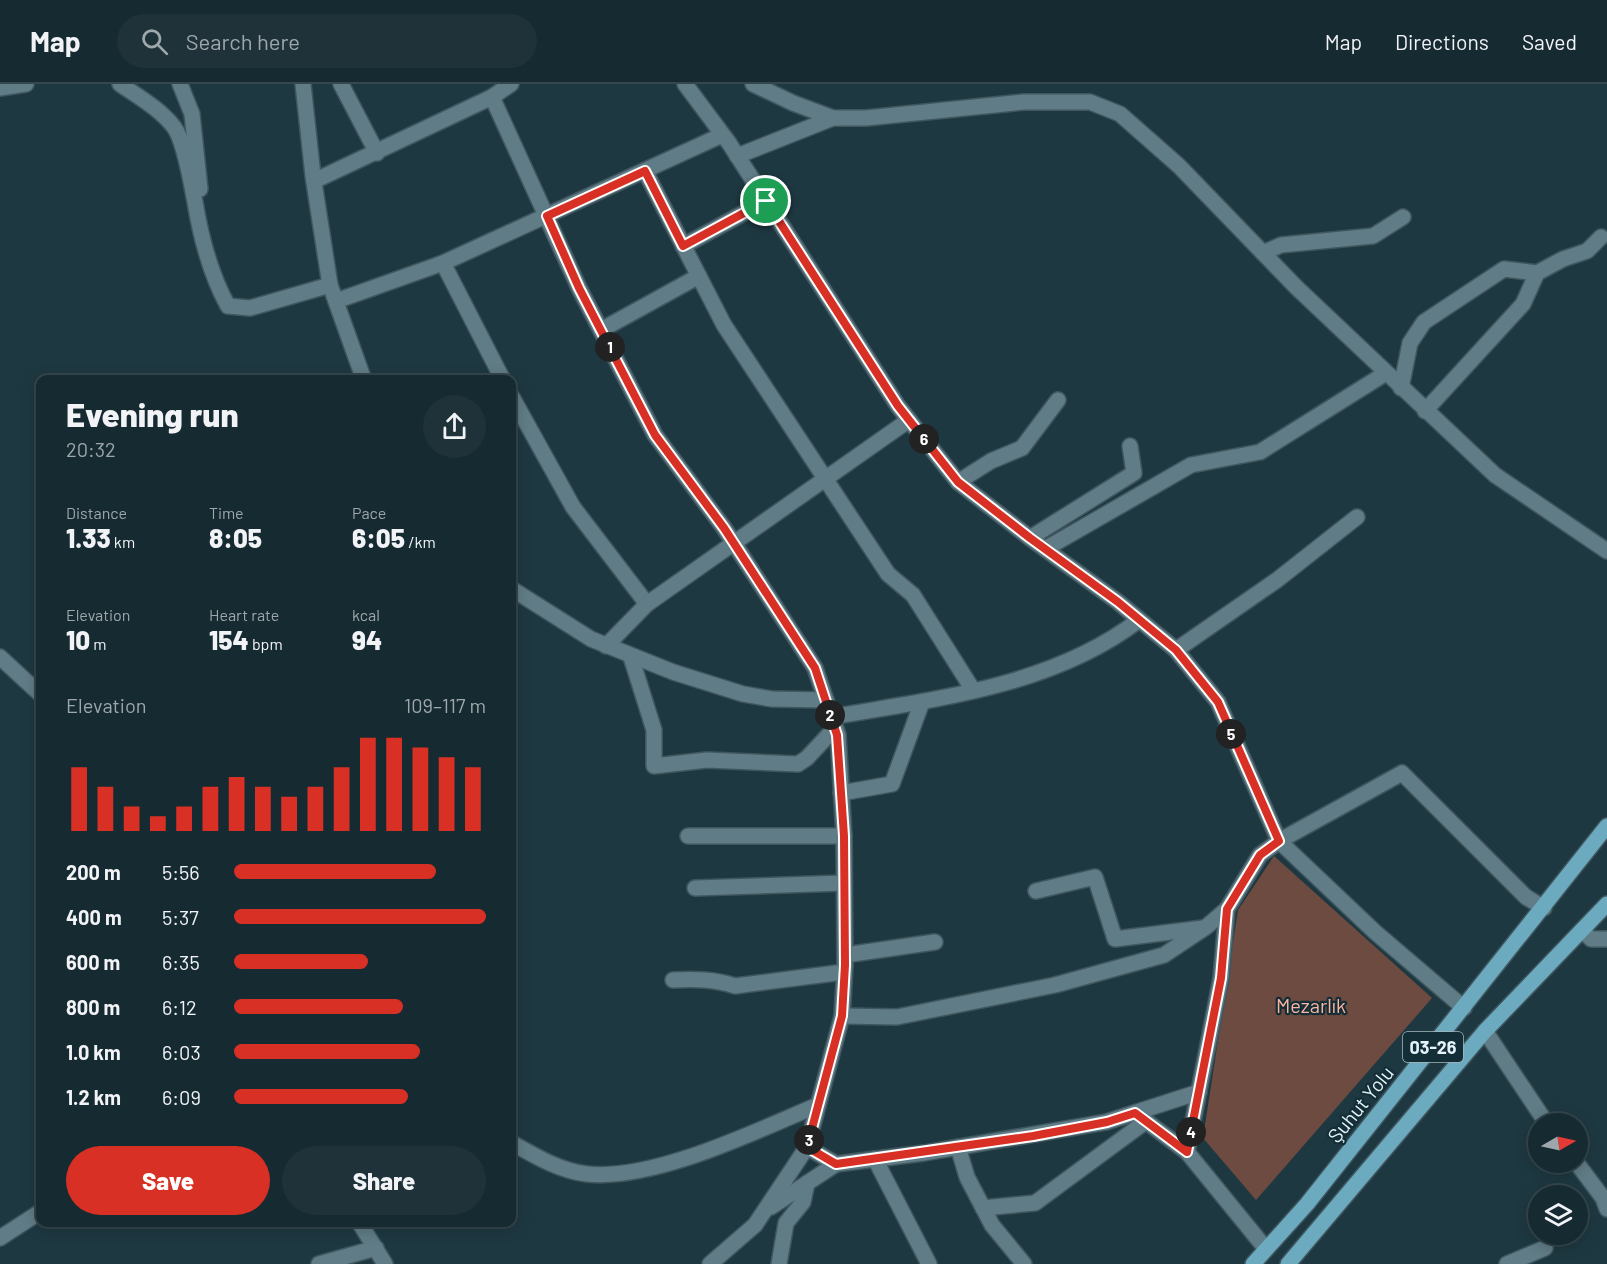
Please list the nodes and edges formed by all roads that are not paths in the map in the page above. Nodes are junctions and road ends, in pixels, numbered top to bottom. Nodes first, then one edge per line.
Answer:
1 (26, 84) edge
2 (120, 84) edge
3 (180, 84) edge
4 (303, 84) edge
5 (341, 84) edge
6 (511, 84) edge
7 (685, 84) edge
8 (753, 84) edge
9 (0, 88) edge
10 (492, 97) junction
11 (833, 118) junction
12 (722, 135) junction
13 (377, 153) junction
14 (737, 156) junction
15 (645, 171) junction
16 (314, 181) junction
17 (195, 201) junction
18 (766, 201) junction
19 (547, 216) junction
20 (1403, 217) dead end
21 (1601, 237) dead end
22 (683, 246) junction
23 (1263, 254) junction
24 (443, 262) junction
25 (1537, 273) junction
26 (699, 276) junction
27 (330, 285) junction
28 (336, 301) junction
29 (601, 330) junction
30 (1386, 373) junction
31 (362, 375) edge
32 (500, 375) edge
33 (1401, 388) junction
34 (1058, 400) dead end
35 (516, 404) edge
36 (1425, 411) junction
37 (909, 420) junction
38 (1130, 446) dead end
39 (825, 480) junction
40 (958, 482) junction
41 (1357, 517) dead end
42 (1030, 538) junction
43 (735, 544) junction
44 (1045, 549) junction
45 (1607, 551) edge
46 (516, 592) edge
47 (647, 604) junction
48 (1140, 620) junction
49 (606, 646) junction
50 (1176, 650) junction
51 (0, 657) edge
52 (631, 657) junction
53 (36, 690) edge
54 (974, 690) junction
55 (826, 700) junction
56 (922, 702) junction
57 (833, 723) junction
58 (841, 793) junction
59 (1607, 826) edge
60 (688, 836) dead end
61 (844, 836) junction
62 (1279, 841) junction
63 (844, 883) junction
64 (695, 888) dead end
65 (1036, 891) dead end
66 (1607, 904) edge
67 (1227, 909) junction
68 (1544, 909) junction
69 (1206, 927) junction
70 (1582, 930) junction
71 (1607, 939) edge
72 (935, 942) dead end
73 (845, 955) junction
74 (844, 972) junction
75 (673, 980) dead end
76 (1464, 1008) junction
77 (842, 1016) junction
78 (1485, 1031) junction
79 (1198, 1092) junction
80 (818, 1105) junction
81 (1540, 1113) edge
82 (1140, 1117) junction
83 (516, 1145) edge
84 (807, 1147) junction
85 (958, 1147) junction
86 (1187, 1152) junction
87 (875, 1159) junction
88 (836, 1164) junction
89 (1584, 1173) edge
90 (807, 1183) junction
91 (983, 1208) junction
92 (1607, 1209) edge
93 (765, 1211) junction
94 (36, 1215) edge
95 (362, 1227) edge
96 (0, 1238) edge
97 (375, 1248) junction
98 (1545, 1248) dead end
99 (1266, 1249) junction
100 (1294, 1262) edge
101 (319, 1264) edge
102 (385, 1264) edge
103 (710, 1264) edge
104 (779, 1264) edge
105 (929, 1264) edge
106 (1024, 1264) edge
107 (1253, 1264) edge
108 (1507, 1264) edge

1 - 9 street
2 - 17 street
3 - 17 street
4 - 16 street
5 - 13 street
6 - 10 street
7 - 12 street
8 - 11 street
10 - 13 street
10 - 19 street
11 - 14 street
11 - 23 street
12 - 14 street
12 - 15 street
13 - 16 street
14 - 18 street
15 - 19 street
15 - 22 street
16 - 27 street
17 - 27 street
18 - 22 street
18 - 37 street
19 - 24 street
19 - 29 street
20 - 23 street
21 - 25 street
22 - 26 street
23 - 30 street
24 - 28 street
24 - 32 street
25 - 33 street
25 - 36 street
26 - 29 street
26 - 39 street
27 - 28 street
28 - 31 street
29 - 43 street
30 - 33 street
30 - 44 street
33 - 36 street
34 - 40 street
35 - 47 street
36 - 45 street
37 - 39 street
37 - 40 street
38 - 42 street
39 - 43 street
39 - 54 street
40 - 42 street
41 - 50 street
42 - 44 street
43 - 47 street
43 - 55 street
44 - 48 street
46 - 49 street
47 - 49 street
48 - 50 street
48 - 54 street
49 - 52 street
50 - 62 street
51 - 53 street
52 - 55 street
52 - 57 street
54 - 56 street
55 - 57 street
56 - 57 street
56 - 58 street
57 - 58 street
58 - 61 street
59 - 68 main road, Şuhut Yolu / 03-26
60 - 61 street
61 - 63 street
62 - 67 street
62 - 68 street
62 - 76 street
63 - 64 street
63 - 73 street
65 - 69 street
66 - 70 main road
67 - 69 street
67 - 79 street
68 - 76 main road, Şuhut Yolu / 03-26
69 - 77 street
70 - 71 street
70 - 78 main road
72 - 73 street
73 - 74 street
74 - 75 street
74 - 77 street
76 - 99 main road, Şuhut Yolu / 03-26
77 - 80 street
78 - 81 street
78 - 100 main road
79 - 82 street
79 - 86 street
80 - 83 street
80 - 84 street
82 - 85 street
82 - 86 street
82 - 91 street
84 - 88 street
84 - 93 street
85 - 87 street
85 - 91 street
86 - 99 street
87 - 88 street
87 - 105 street
88 - 90 street
89 - 92 street
90 - 93 street
90 - 104 street
91 - 106 street
93 - 103 street
94 - 96 street
95 - 97 street
97 - 101 street
97 - 102 street
98 - 108 street
99 - 107 main road, Şuhut Yolu / 03-26

